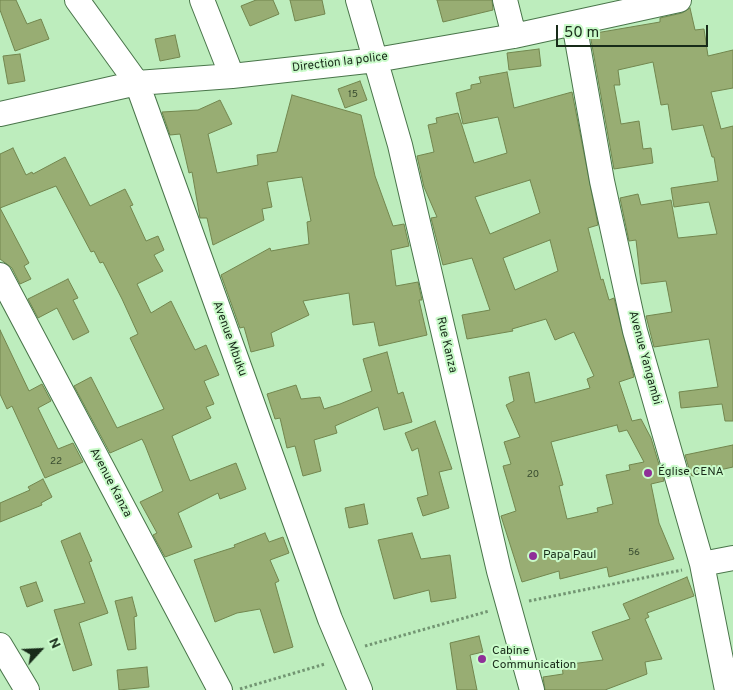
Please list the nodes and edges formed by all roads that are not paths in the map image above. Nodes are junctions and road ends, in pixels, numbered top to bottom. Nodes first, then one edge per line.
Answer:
1 (77, 0) edge
2 (202, 0) edge
3 (358, 0) edge
4 (505, 0) edge
5 (679, 0) edge
6 (613, 7) edge
7 (574, 23) junction
8 (514, 36) junction
9 (376, 60) junction
10 (232, 76) junction
11 (137, 83) junction
12 (0, 114) edge
13 (0, 275) edge
14 (733, 558) edge
15 (702, 564) junction
16 (0, 645) edge
17 (27, 690) edge
18 (220, 690) edge
19 (360, 690) edge
20 (532, 690) edge
21 (727, 690) edge

1 - 11 street, Avenue Mbuku
2 - 10 street
3 - 9 street, Rue Kanza
4 - 8 street
5 - 6 street, Direction la police
6 - 7 street, Direction la police
7 - 8 street, Direction la police
7 - 15 street, Avenue Yangambi
8 - 9 street, Direction la police
9 - 10 street, Direction la police
9 - 20 street, Rue Kanza
10 - 11 street, Direction la police
11 - 12 street, Direction la police
11 - 19 street, Avenue Mbuku
13 - 18 street, Avenue Kanza
14 - 15 street
15 - 21 street, Avenue Yangambi
16 - 17 street

